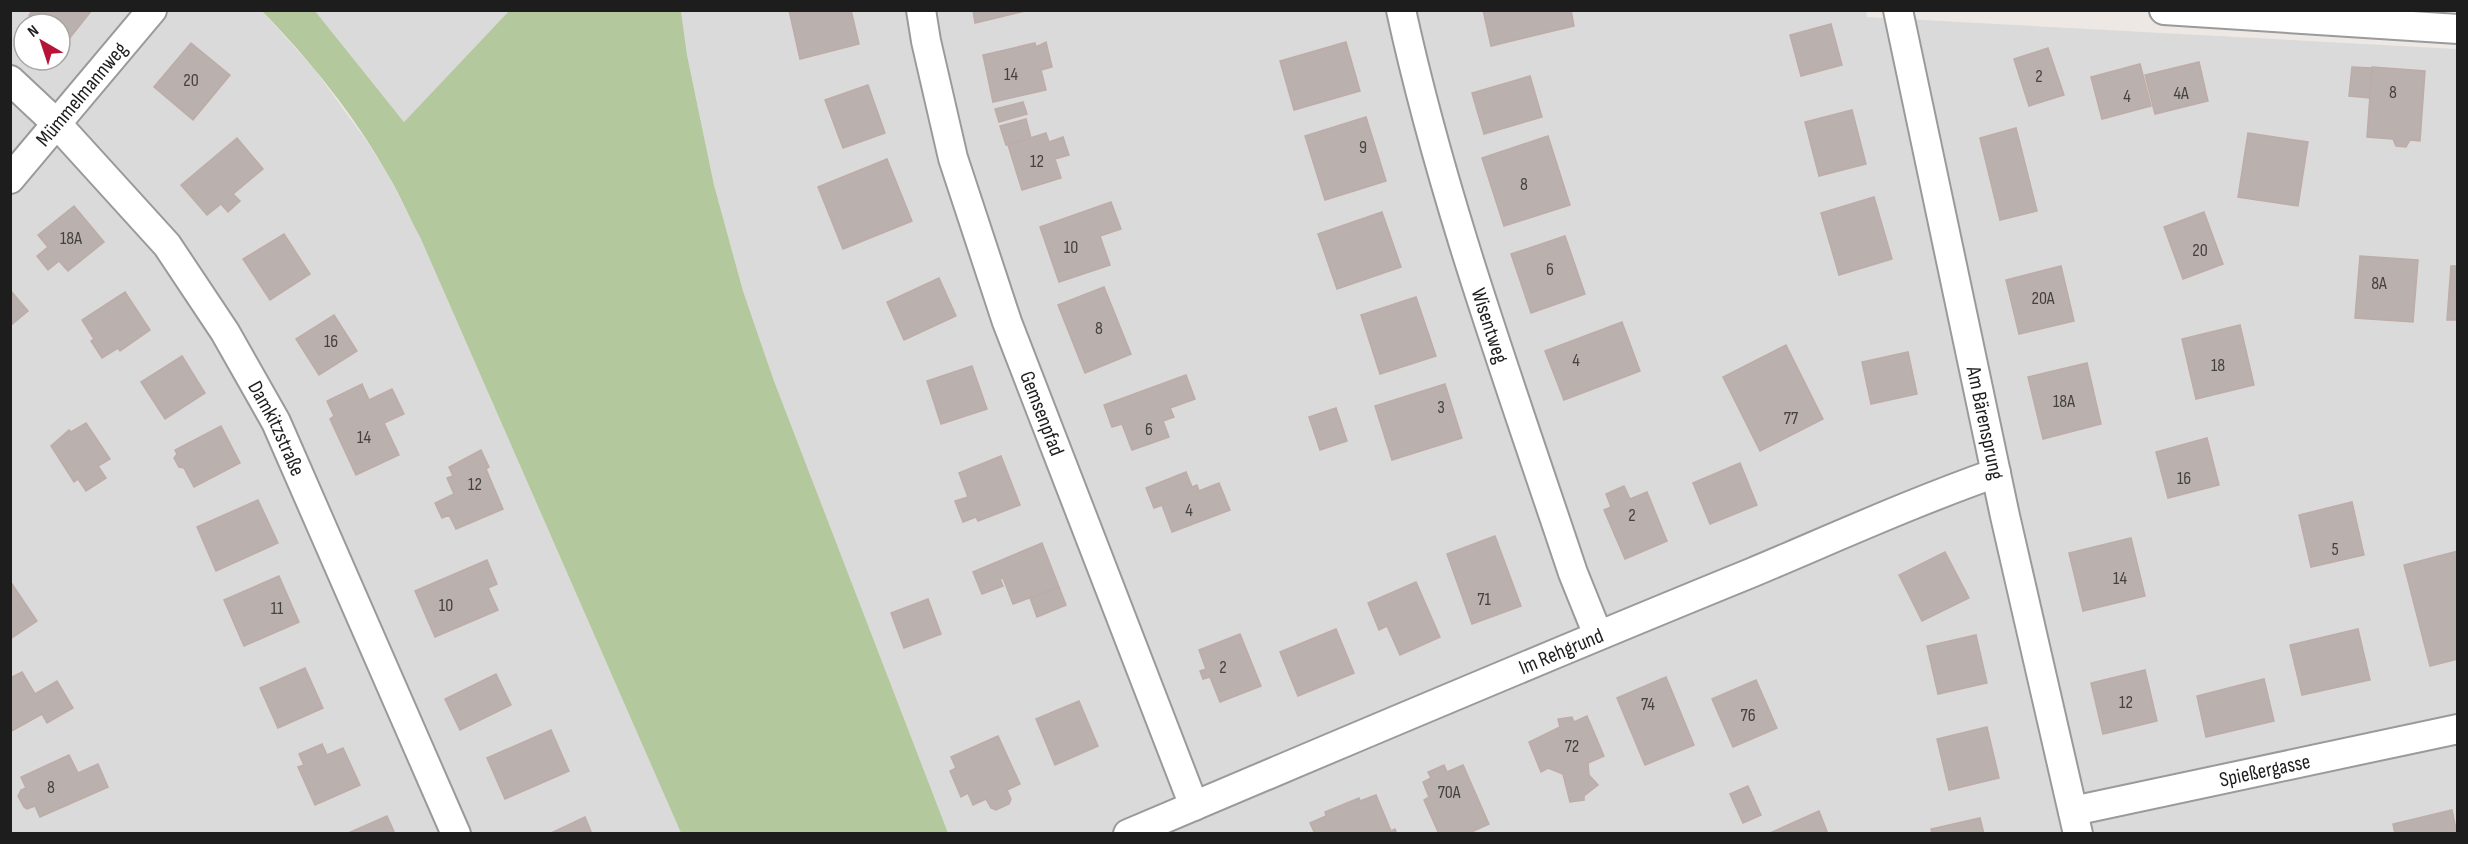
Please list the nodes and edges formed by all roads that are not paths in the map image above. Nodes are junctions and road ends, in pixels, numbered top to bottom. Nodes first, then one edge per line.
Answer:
1 (152, 10) edge
2 (921, 10) edge
3 (1401, 10) edge
4 (1898, 10) edge
5 (2164, 10) edge
6 (2457, 29) edge
7 (10, 80) edge
8 (57, 124) junction
9 (10, 179) edge
10 (1996, 473) junction
11 (1598, 635) junction
12 (2457, 729) edge
13 (1194, 806) junction
14 (2075, 823) edge
15 (456, 834) edge
16 (1128, 834) edge

1 - 8 street, Mümmelmannweg
2 - 13 street, Gemsenpfad
3 - 11 street, Wisentweg
4 - 10 street, Am Bärensprung
5 - 6 street
7 - 8 street, Damkitzstraße
8 - 9 street, Mümmelmannweg
8 - 15 street, Damkitzstraße
10 - 11 street, Im Rehgrund
10 - 14 street, Am Bärensprung
11 - 13 street, Im Rehgrund
12 - 14 street, Spießergasse
13 - 16 street, Im Rehgrund

